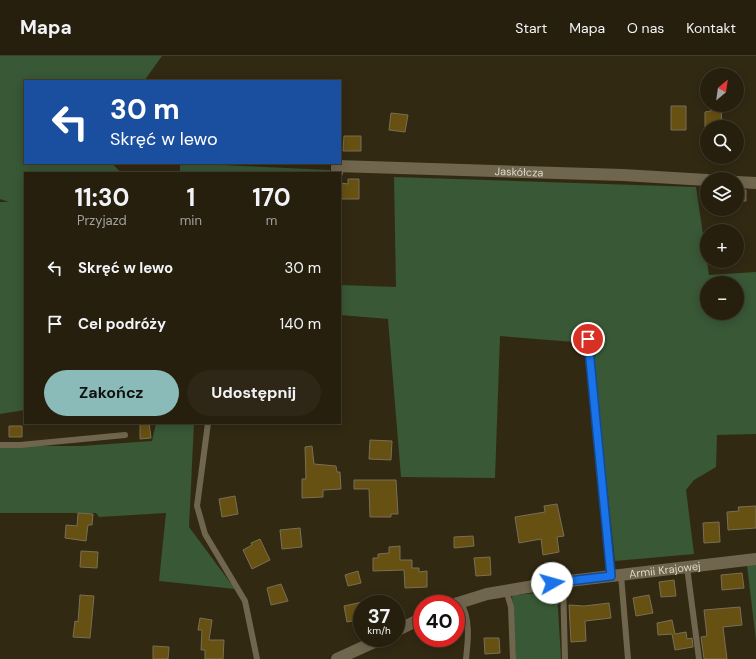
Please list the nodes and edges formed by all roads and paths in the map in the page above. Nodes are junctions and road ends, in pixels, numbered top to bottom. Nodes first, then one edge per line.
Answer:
1 (337, 172) edge
2 (700, 180) edge
3 (744, 182) edge
4 (756, 183) edge
5 (588, 339) dead end
6 (208, 424) edge
7 (125, 435) dead end
8 (0, 445) edge
9 (756, 559) edge
10 (687, 567) junction
11 (616, 575) junction
12 (563, 582) junction
13 (506, 590) junction
14 (465, 601) edge
15 (465, 609) edge
16 (363, 647) edge
17 (257, 659) edge
18 (337, 659) edge
19 (466, 659) edge
20 (514, 659) edge
21 (565, 659) edge
22 (628, 659) edge
23 (700, 659) edge

1 - 2 street, Jaskółcza
3 - 4 street
5 - 11 lane
6 - 17 lane
7 - 8 lane
9 - 10 street, Armii Krajowej
10 - 11 street, Armii Krajowej
10 - 23 lane
11 - 12 street, Armii Krajowej
11 - 22 lane
12 - 13 street, Armii Krajowej
12 - 21 lane
13 - 14 street, Armii Krajowej
13 - 20 lane
15 - 19 lane
16 - 18 street

